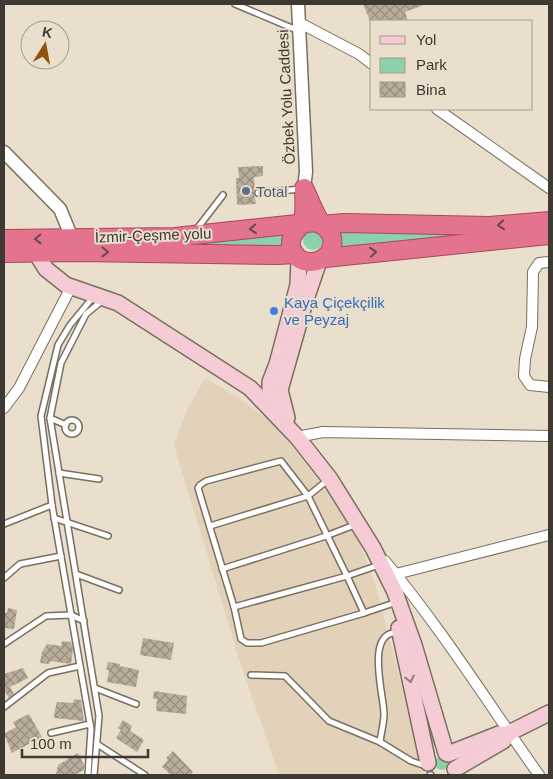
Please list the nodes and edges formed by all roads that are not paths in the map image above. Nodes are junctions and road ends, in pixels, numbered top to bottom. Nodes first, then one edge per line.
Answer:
1 (235, 4) edge
2 (298, 4) edge
3 (299, 26) junction
4 (370, 62) edge
5 (438, 110) edge
6 (4, 152) edge
7 (304, 188) junction
8 (549, 188) edge
9 (258, 194) dead end
10 (223, 195) dead end
11 (549, 221) edge
12 (302, 223) junction
13 (322, 225) junction
14 (193, 235) junction
15 (549, 235) edge
16 (72, 238) junction
17 (4, 239) edge
18 (4, 253) edge
19 (36, 253) junction
20 (297, 256) junction
21 (322, 260) junction
22 (549, 262) edge
23 (71, 287) junction
24 (100, 297) junction
25 (549, 386) edge
26 (8, 396) edge
27 (4, 408) edge
28 (50, 418) junction
29 (66, 425) dead end
30 (293, 433) junction
31 (549, 436) edge
32 (59, 473) junction
33 (99, 479) dead end
34 (330, 479) junction
35 (308, 496) junction
36 (52, 505) junction
37 (54, 518) junction
38 (67, 522) junction
39 (4, 524) edge
40 (358, 524) junction
41 (210, 526) junction
42 (549, 535) edge
43 (108, 536) dead end
44 (326, 536) junction
45 (374, 548) junction
46 (61, 556) junction
47 (379, 565) junction
48 (222, 569) junction
49 (76, 574) junction
50 (396, 574) junction
51 (347, 576) junction
52 (4, 578) edge
53 (118, 590) dead end
54 (391, 604) junction
55 (234, 607) junction
56 (364, 613) junction
57 (71, 615) junction
58 (84, 621) junction
59 (400, 633) junction
60 (4, 644) edge
61 (80, 666) junction
62 (251, 675) dead end
63 (95, 688) junction
64 (136, 704) dead end
65 (4, 707) edge
66 (549, 713) edge
67 (90, 724) junction
68 (51, 733) dead end
69 (507, 734) junction
70 (380, 742) junction
71 (97, 744) junction
72 (447, 754) junction
73 (430, 771) edge
74 (453, 773) edge
75 (88, 775) edge
76 (94, 775) edge
77 (145, 775) edge
78 (539, 775) edge

1 - 3 lane
2 - 3 street, Özbek Yolu Caddesi
3 - 4 street
3 - 7 street, Özbek Yolu Caddesi
5 - 8 street
6 - 16 street
7 - 9 lane
7 - 12 highway
7 - 13 highway
10 - 14 lane
11 -> 13 highway
12 - 13 highway
12 -> 14 highway, İzmir-Çeşme yolu
12 - 20 highway
13 - 21 highway
14 - 16 highway, İzmir-Çeşme yolu
21 -> 15 highway
16 -> 17 highway, İzmir-Çeşme yolu
18 - 19 highway, İzmir-Çeşme yolu
19 -> 20 highway, İzmir-Çeşme yolu
19 - 23 main road
20 - 21 highway
20 - 30 main road
21 - 30 main road
22 - 25 street
23 - 24 main road
23 - 26 street
24 - 28 lane
24 - 30 main road
24 - 36 lane
26 - 27 street
28 - 29 lane
28 - 32 lane
30 - 31 street
30 - 34 main road
32 - 33 lane
32 - 38 lane
34 - 35 lane
34 - 40 main road
35 - 41 lane
35 - 41 lane
35 - 44 lane
36 - 37 lane
36 - 39 lane
37 - 38 lane
37 - 46 lane
38 - 43 lane
38 - 49 lane
40 - 44 lane
40 - 45 main road
41 - 48 lane
42 - 50 street
44 - 48 lane
44 - 51 lane
45 - 47 main road
45 - 50 street
45 - 72 main road
46 - 52 lane
46 - 57 lane
47 - 51 lane
47 - 54 main road
48 - 55 lane
49 - 53 lane
49 - 58 lane
50 - 69 street
51 - 55 lane
51 - 56 lane
54 - 56 lane
54 - 59 main road
55 - 56 lane
57 - 58 lane
57 - 60 lane
57 - 61 lane
58 - 63 lane
59 - 70 lane
59 -> 73 main road
61 - 65 lane
61 - 67 lane
62 - 70 lane
63 - 64 lane
63 - 71 lane
66 - 69 main road
67 - 68 lane
67 - 75 lane
69 - 72 main road
69 - 74 main road
69 - 78 street
70 - 73 lane
71 - 76 lane
71 - 77 lane
72 - 73 main road
72 - 74 main road

